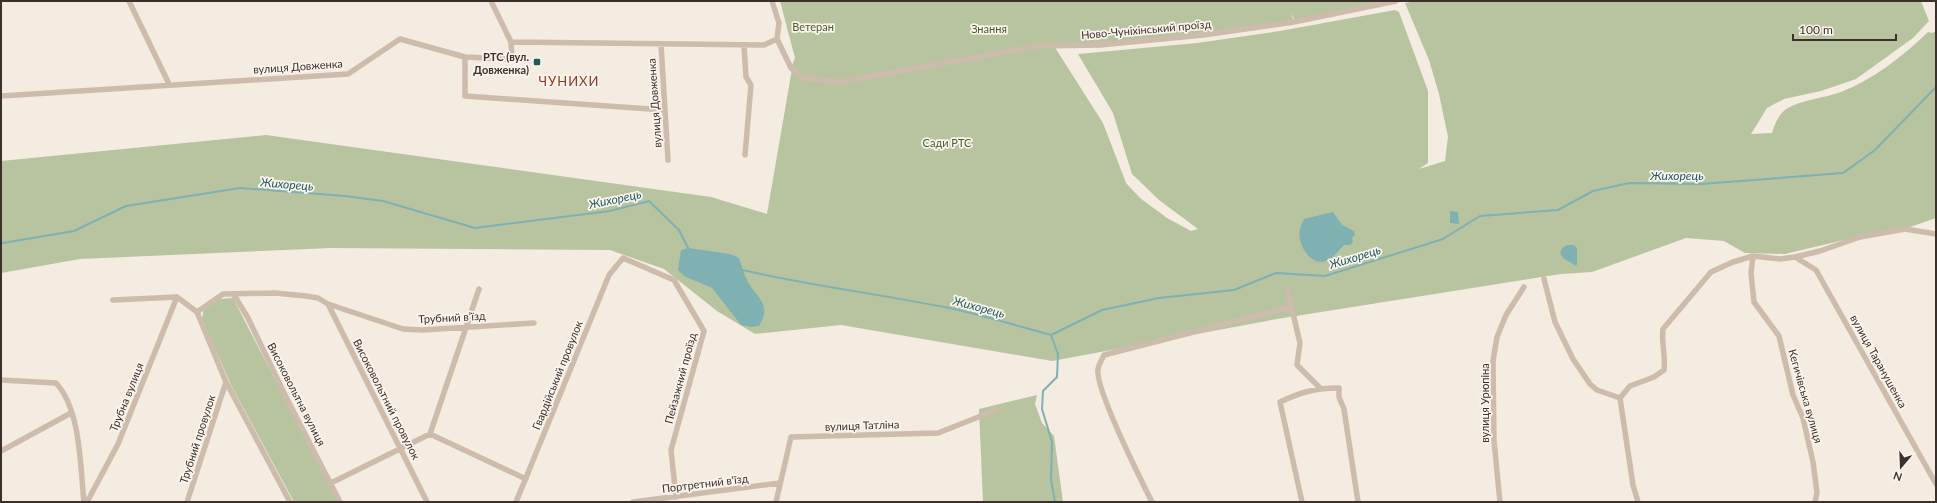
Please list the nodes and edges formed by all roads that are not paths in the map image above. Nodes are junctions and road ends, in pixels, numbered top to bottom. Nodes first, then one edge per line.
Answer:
1 (129, 1) edge
2 (491, 1) edge
3 (772, 1) edge
4 (1396, 1) edge
5 (777, 39) junction
6 (511, 42) junction
7 (661, 44) junction
8 (744, 45) junction
9 (465, 57) junction
10 (169, 84) junction
11 (1, 96) edge
12 (664, 110) junction
13 (746, 154) dead end
14 (668, 160) dead end
15 (1936, 234) edge
16 (1752, 256) junction
17 (1796, 257) junction
18 (622, 258) joint
19 (1544, 279) dead end
20 (1524, 287) dead end
21 (1287, 288) dead end
22 (479, 289) dead end
23 (234, 295) junction
24 (177, 297) junction
25 (113, 300) dead end
26 (328, 304) junction
27 (1291, 307) junction
28 (197, 312) junction
29 (534, 323) dead end
30 (466, 327) junction
31 (1, 380) edge
32 (226, 382) junction
33 (1320, 388) junction
34 (1620, 398) junction
35 (996, 410) dead end
36 (71, 413) junction
37 (430, 434) junction
38 (401, 449) junction
39 (1, 451) edge
40 (526, 479) junction
41 (331, 483) junction
42 (780, 483) junction
43 (1936, 484) edge
44 (676, 497) junction
45 (84, 502) edge
46 (87, 502) edge
47 (187, 502) edge
48 (290, 502) edge
49 (340, 502) edge
50 (426, 502) edge
51 (516, 502) edge
52 (633, 502) edge
53 (776, 502) edge
54 (1152, 502) edge
55 (1302, 502) edge
56 (1358, 502) edge
57 (1500, 502) edge
58 (1638, 502) edge
59 (1815, 502) edge

1 - 10 street
2 - 6 street
3 - 5 street
4 - 5 street, Ново-Чуніхінський проїзд
5 - 8 street, вулиця Довженка
6 - 7 street, вулиця Довженка
6 - 9 street, вулиця Довженка
7 - 8 street, вулиця Довженка
7 - 12 street, вулиця Довженка
8 - 13 street
9 - 10 street, вулиця Довженка
9 - 12 street
10 - 11 street, вулиця Довженка
12 - 14 street, вулиця Довженка
15 - 17 street
16 - 17 street
16 - 34 street
16 - 59 street, Кегичівська вулиця
17 - 43 street, вулиця Таранушенка
18 - 40 street, Гвардійський провулок
18 - 44 street, Пейзажний проїзд
19 - 34 street
20 - 57 street, вулиця Урюпіна
21 - 27 street
22 - 30 street
23 - 26 street, Трубний в’їзд
23 - 28 street, Трубний в’їзд
23 - 41 street, Високовольтна вулиця
24 - 25 street
24 - 28 street
24 - 46 street, Трубна вулиця
26 - 30 street, Трубний в’їзд
26 - 38 street, Високовольтний провулок
27 - 33 street
27 - 54 street
28 - 32 street
29 - 30 street, Трубний в’їзд
30 - 37 street
31 - 36 street
32 - 47 street, Трубний провулок
32 - 48 street
33 - 55 street
33 - 56 street
34 - 58 street
35 - 42 street, вулиця Татліна
36 - 39 street
36 - 45 street
37 - 38 street
37 - 40 street
38 - 41 street
38 - 50 street, Високовольтний провулок
40 - 51 street, Гвардійський провулок
41 - 49 street, Високовольтна вулиця
42 - 44 street, Портретний в'їзд
42 - 53 street, вулиця Татліна
44 - 52 street, Портретний в'їзд

